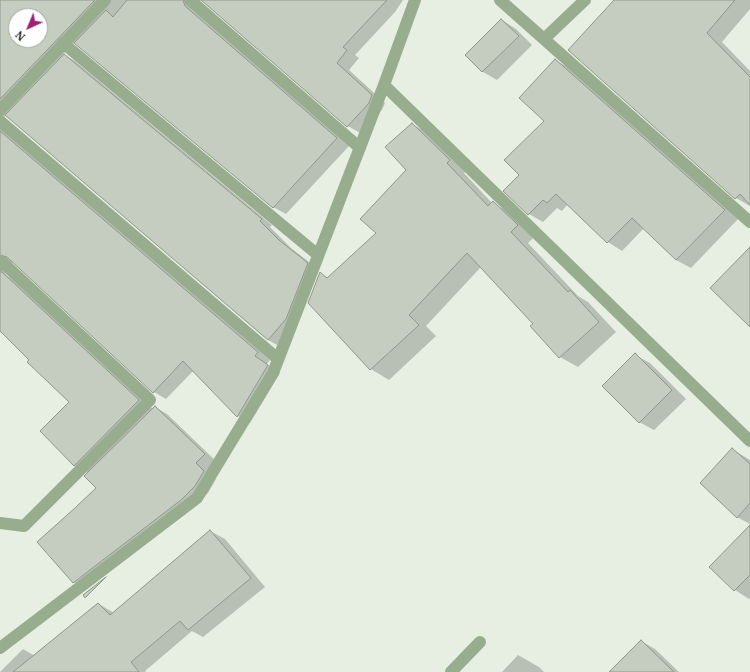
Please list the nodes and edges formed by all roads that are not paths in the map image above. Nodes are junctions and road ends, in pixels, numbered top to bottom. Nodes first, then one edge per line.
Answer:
1 (105, 0) edge
2 (190, 0) edge
3 (415, 0) edge
4 (500, 0) edge
5 (585, 0) edge
6 (544, 39) junction
7 (63, 43) junction
8 (384, 85) junction
9 (0, 110) edge
10 (0, 121) edge
11 (360, 148) junction
12 (750, 222) edge
13 (318, 255) junction
14 (0, 265) edge
15 (278, 359) junction
16 (750, 441) edge
17 (0, 523) edge
18 (480, 642) dead end
19 (0, 648) edge
20 (451, 672) edge

1 - 7 street
2 - 11 street
3 - 8 street
4 - 6 street
5 - 6 street
6 - 12 street
7 - 9 street
7 - 13 street
8 - 11 street
8 - 16 street
10 - 15 street
11 - 13 street
13 - 15 street
14 - 17 street
15 - 19 street
18 - 20 street

